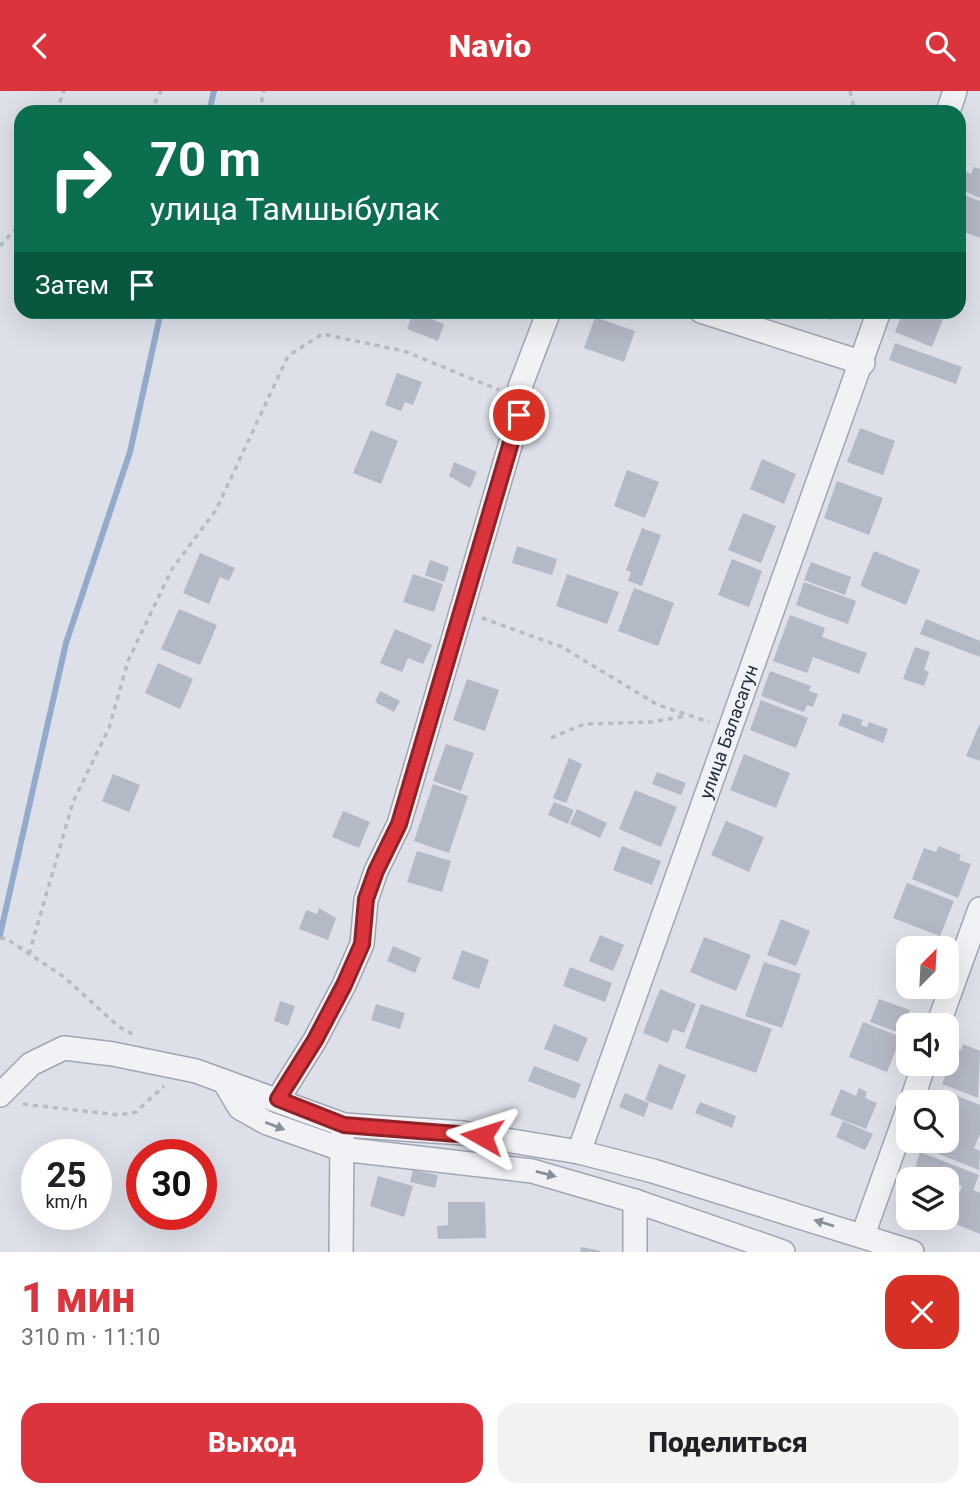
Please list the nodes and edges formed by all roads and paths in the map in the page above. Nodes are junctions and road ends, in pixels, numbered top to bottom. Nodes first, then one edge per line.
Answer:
1 (14, 231) edge
2 (0, 246) edge
3 (546, 319) edge
4 (726, 319) edge
5 (877, 319) edge
6 (863, 363) junction
7 (519, 415) junction
8 (463, 611) junction
9 (689, 715) junction
10 (731, 729) junction
11 (551, 738) dead end
12 (980, 908) edge
13 (0, 938) edge
14 (29, 954) junction
15 (942, 1013) edge
16 (141, 1039) dead end
17 (196, 1071) junction
18 (225, 1083) junction
19 (7, 1099) edge
20 (278, 1099) junction
21 (344, 1125) junction
22 (896, 1143) edge
23 (341, 1149) junction
24 (579, 1152) junction
25 (635, 1201) junction
26 (863, 1235) junction
27 (341, 1252) edge
28 (635, 1252) edge
29 (783, 1252) edge
30 (912, 1252) edge

1 - 2 path
3 - 7 street
4 - 6 street
5 - 6 street, улица Баласагун
6 - 10 street, улица Баласагун
7 - 8 street
7 - 14 path
8 - 9 path
8 - 20 street
9 - 10 path
9 - 11 path
10 - 24 street, улица Баласагун
12 - 15 street
13 - 14 path
14 - 16 path
17 - 18 street
17 - 19 path
17 - 19 street
18 - 20 street
18 -> 23 street
20 - 21 street
21 - 23 street
21 - 24 street
22 - 26 street
23 -> 25 street
23 - 27 street
26 -> 24 street
25 - 28 street
25 - 29 street
26 - 30 street

